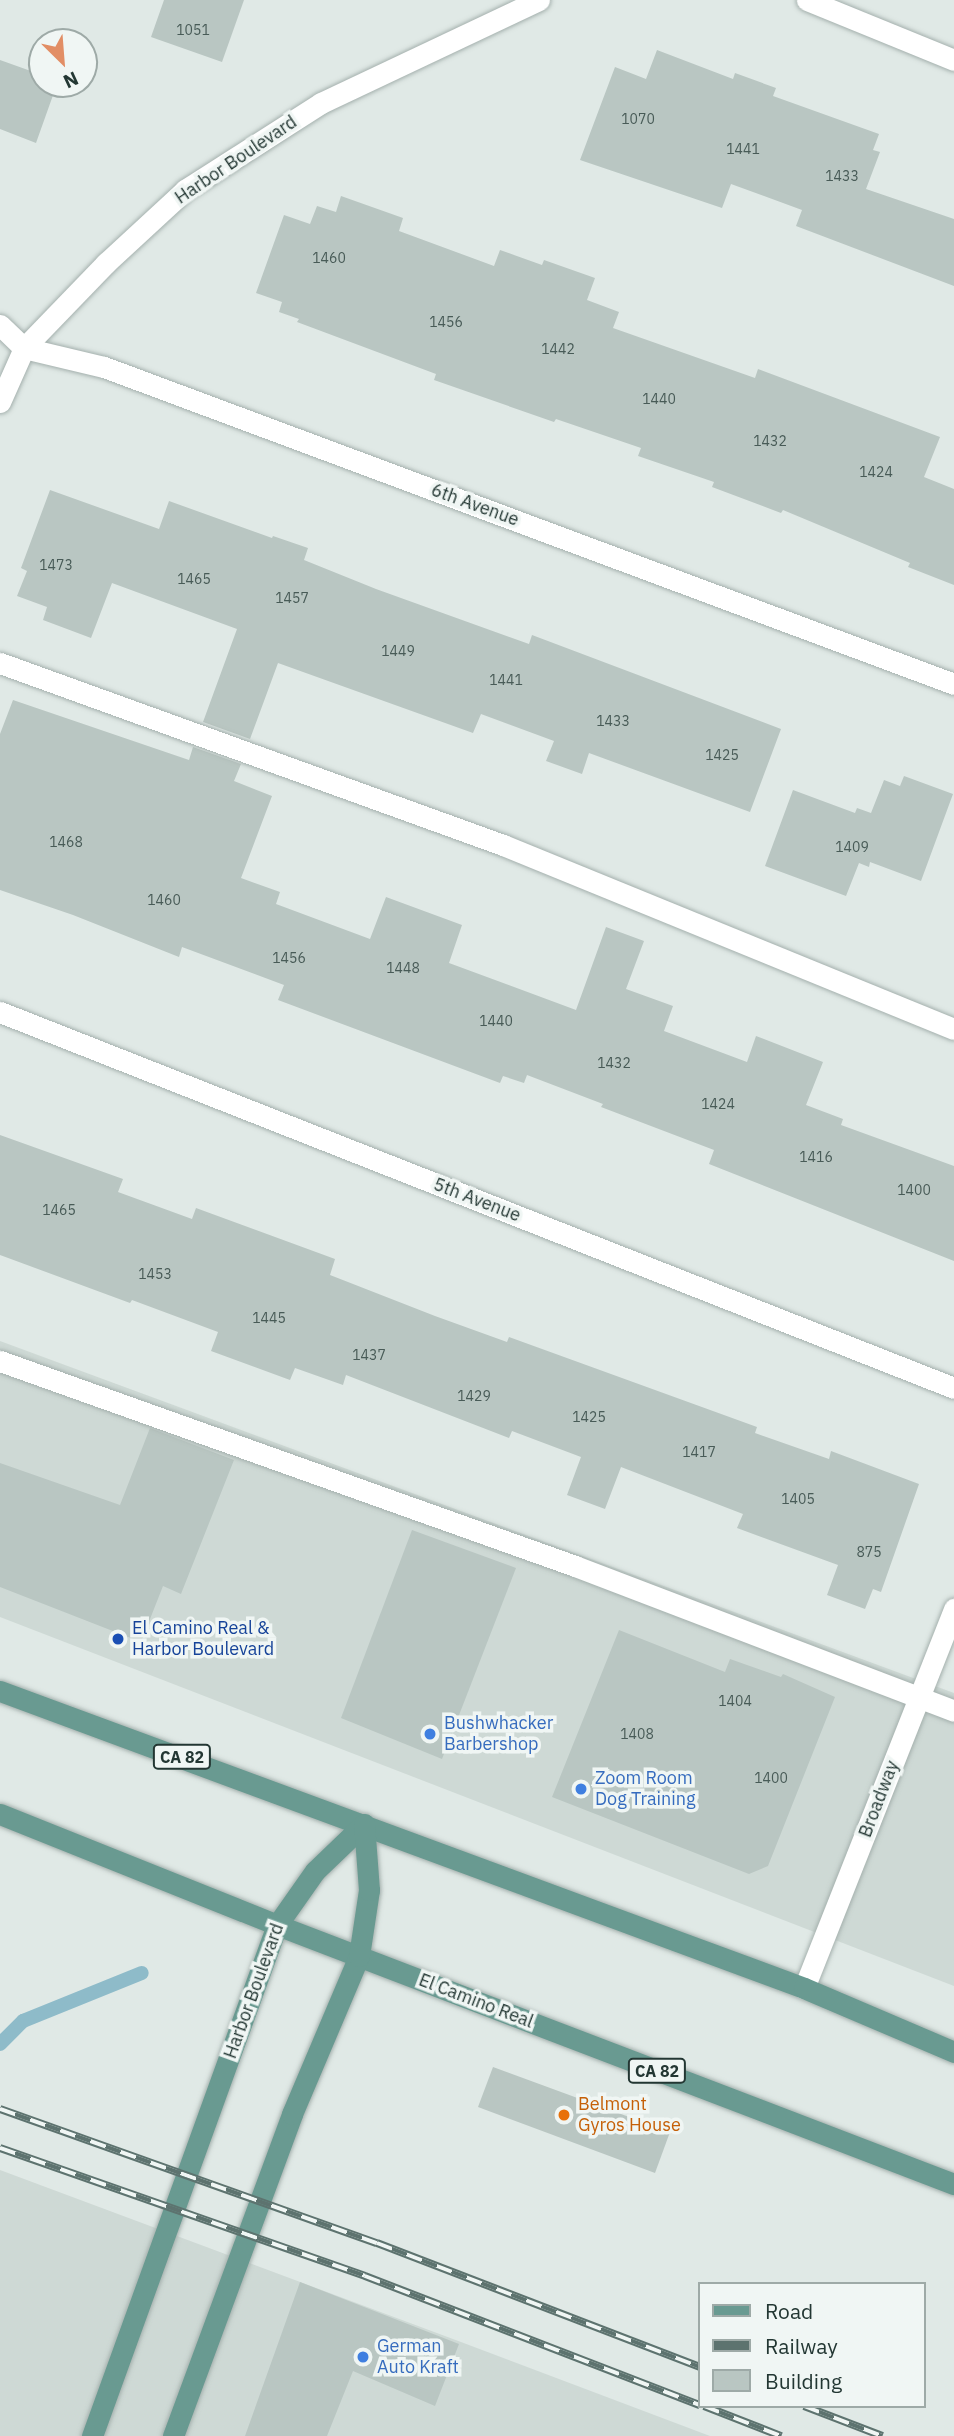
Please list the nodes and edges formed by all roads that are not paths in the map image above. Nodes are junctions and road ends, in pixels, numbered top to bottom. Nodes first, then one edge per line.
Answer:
1 (539, 0) edge
2 (807, 0) edge
3 (954, 60) edge
4 (0, 325) edge
5 (24, 348) junction
6 (0, 402) edge
7 (0, 663) edge
8 (954, 684) edge
9 (0, 1013) edge
10 (954, 1029) edge
11 (0, 1361) edge
12 (954, 1388) edge
13 (954, 1609) edge
14 (0, 1691) edge
15 (918, 1696) junction
16 (954, 1711) edge
17 (0, 1814) edge
18 (364, 1824) junction
19 (277, 1925) junction
20 (359, 1956) junction
21 (804, 1988) junction
22 (954, 2052) edge
23 (954, 2184) edge
24 (92, 2436) edge
25 (173, 2436) edge

1 - 5 street, Harbor Boulevard
2 - 3 street
4 - 5 street
5 - 6 street, Harbor Boulevard
5 - 8 street, 6th Avenue
7 - 10 street
9 - 12 street, 5th Avenue
11 - 15 street
13 - 15 street, Broadway
14 - 18 main road, CA 82
15 - 16 street
15 - 21 street, Broadway
17 - 19 main road, El Camino Real / CA 82
18 - 19 main road, Harbor Boulevard
18 - 20 main road
18 - 21 main road, CA 82
19 - 20 main road, El Camino Real / CA 82
19 - 24 main road, Harbor Boulevard
20 - 23 main road, El Camino Real / CA 82
20 - 25 main road
21 - 22 main road, CA 82

